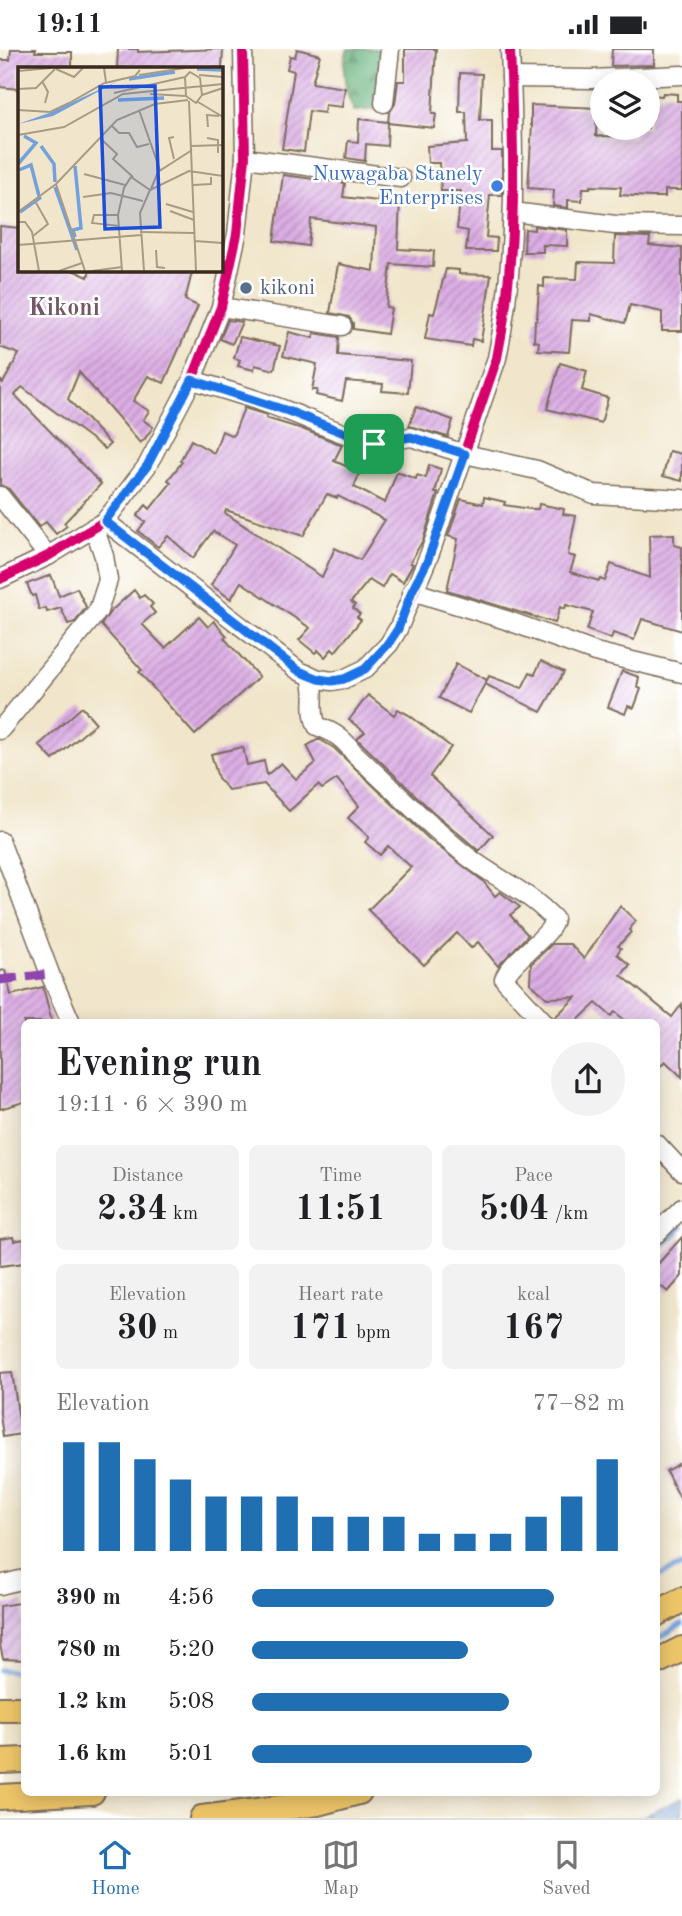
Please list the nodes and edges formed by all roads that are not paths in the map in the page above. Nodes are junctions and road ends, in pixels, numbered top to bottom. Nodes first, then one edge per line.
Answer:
1 (243, 49) edge
2 (390, 49) edge
3 (510, 49) edge
4 (682, 75) edge
5 (511, 78) junction
6 (384, 103) dead end
7 (245, 159) junction
8 (401, 178) dead end
9 (513, 212) junction
10 (682, 226) edge
11 (221, 307) junction
12 (342, 326) dead end
13 (192, 380) junction
14 (465, 454) junction
15 (0, 496) edge
16 (682, 499) edge
17 (100, 524) junction
18 (48, 556) junction
19 (0, 579) edge
20 (412, 591) junction
21 (682, 673) edge
22 (310, 675) junction
23 (0, 730) edge
24 (0, 841) edge
25 (70, 1019) edge
26 (541, 1019) edge
27 (660, 1147) edge
28 (682, 1171) edge
29 (682, 1208) edge
30 (660, 1230) edge
31 (21, 1580) edge
32 (0, 1585) edge
33 (682, 1600) edge
34 (660, 1612) edge
35 (682, 1649) edge
36 (660, 1660) edge
37 (0, 1709) edge
38 (21, 1709) edge
39 (21, 1760) edge
40 (0, 1761) edge
41 (21, 1796) edge
42 (344, 1796) edge
43 (0, 1797) edge
44 (202, 1818) edge

1 - 7 street
2 - 6 street
3 - 5 street
4 - 5 street
5 - 9 street
7 - 8 street
7 - 11 street
9 - 10 street
9 - 14 street
11 - 12 street
11 - 13 street
13 - 14 street
13 - 17 street
14 - 16 street
14 - 20 street
15 - 18 street
17 - 18 street
17 - 22 street
17 - 23 street
18 - 19 street
20 - 21 street
20 - 22 street
22 - 26 street
24 - 25 street
27 - 28 street
29 - 30 street
31 - 32 street
33 - 34 highway
35 - 36 highway
37 - 38 highway
39 - 40 highway
41 - 43 highway
42 - 44 highway

